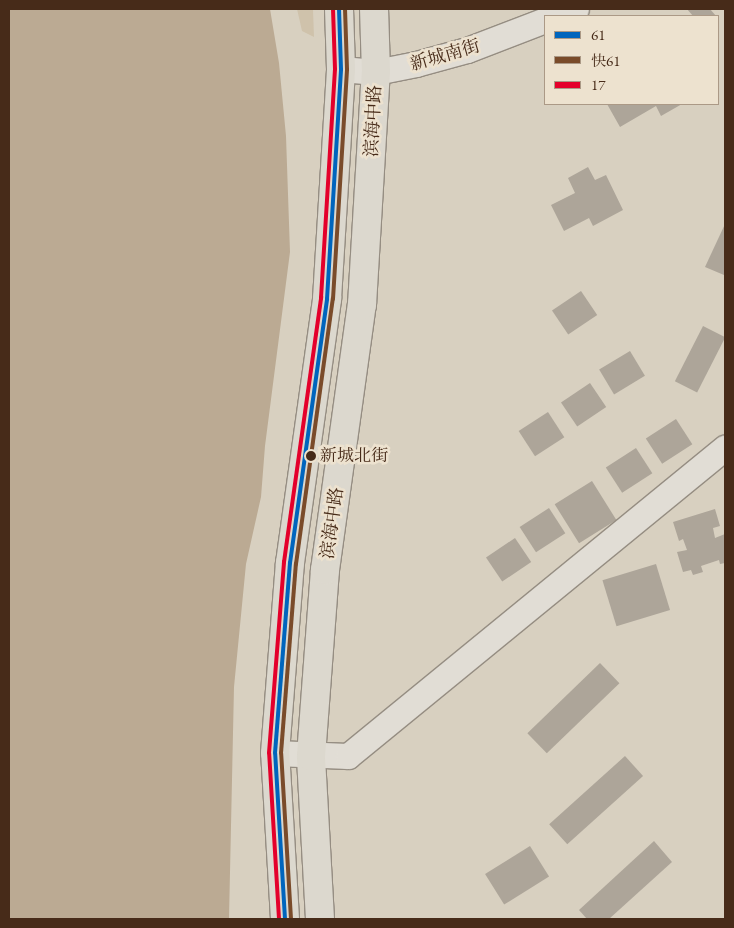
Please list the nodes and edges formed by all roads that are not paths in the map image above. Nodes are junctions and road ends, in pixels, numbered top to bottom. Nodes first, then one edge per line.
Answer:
1 (339, 9) edge
2 (374, 9) edge
3 (576, 9) edge
4 (559, 15) edge
5 (544, 20) edge
6 (341, 69) junction
7 (376, 72) junction
8 (725, 448) edge
9 (275, 753) junction
10 (310, 756) junction
11 (285, 919) edge
12 (320, 919) edge

1 - 6 main road, 滨海中路
2 - 7 main road, 滨海中路
3 - 4 street
5 - 7 street, 新城南街
6 - 7 street, 新城南街
6 - 9 main road, 滨海中路
7 - 10 main road, 滨海中路
8 - 10 street
9 - 10 street
9 - 11 main road, 滨海中路
10 - 12 main road, 滨海中路

